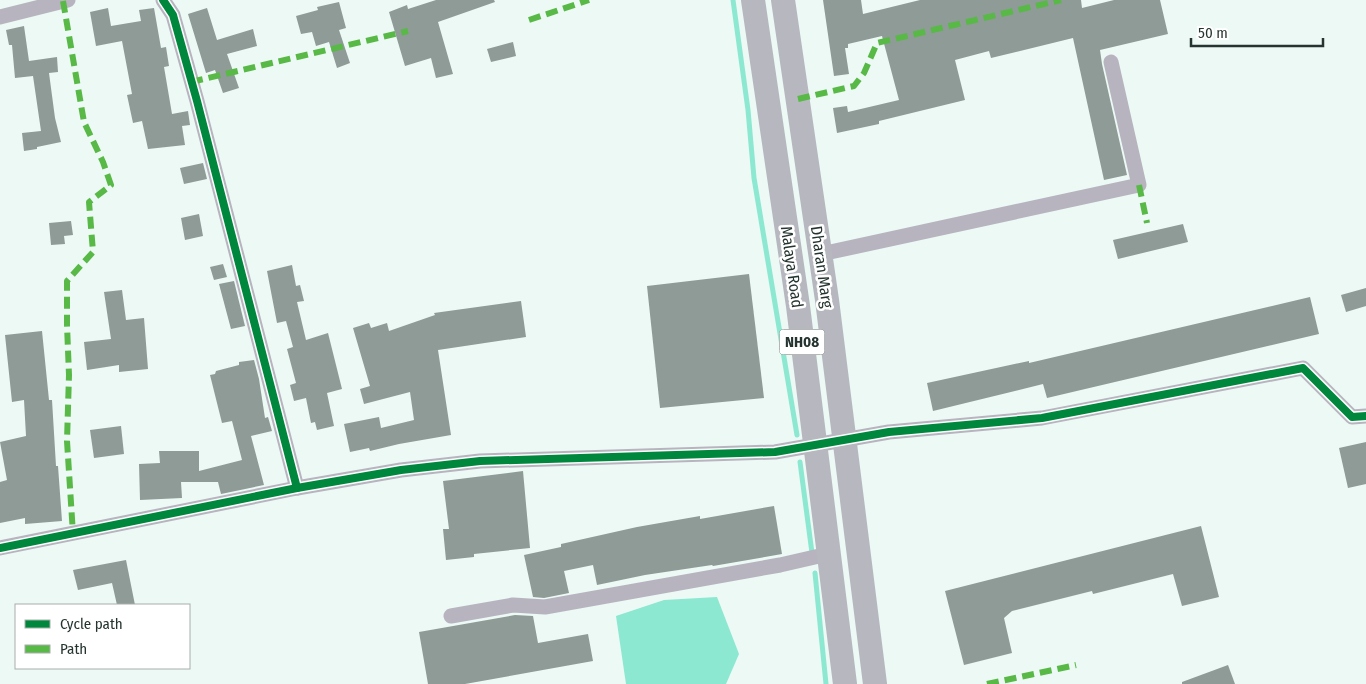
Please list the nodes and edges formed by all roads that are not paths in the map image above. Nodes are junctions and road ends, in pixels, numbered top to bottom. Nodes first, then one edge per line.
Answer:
1 (68, 0) edge
2 (163, 0) edge
3 (753, 0) edge
4 (784, 0) edge
5 (0, 17) edge
6 (1111, 62) dead end
7 (821, 254) junction
8 (1366, 416) edge
9 (845, 440) junction
10 (815, 445) junction
11 (297, 488) junction
12 (0, 548) edge
13 (828, 554) junction
14 (451, 616) dead end
15 (845, 684) edge
16 (875, 684) edge

1 - 5 street
2 - 11 street
3 - 10 main road, Malaya Road / NH08
4 - 7 main road, Dharan Marg / NH08
6 - 7 street
7 - 9 main road, Dharan Marg / NH08
8 - 9 street
9 - 10 street
9 - 16 main road, Dharan Marg / NH08
10 - 11 street
10 - 13 main road, Malaya Road / NH08
11 - 12 street
13 - 14 street
13 - 15 main road, Malaya Road / NH08

